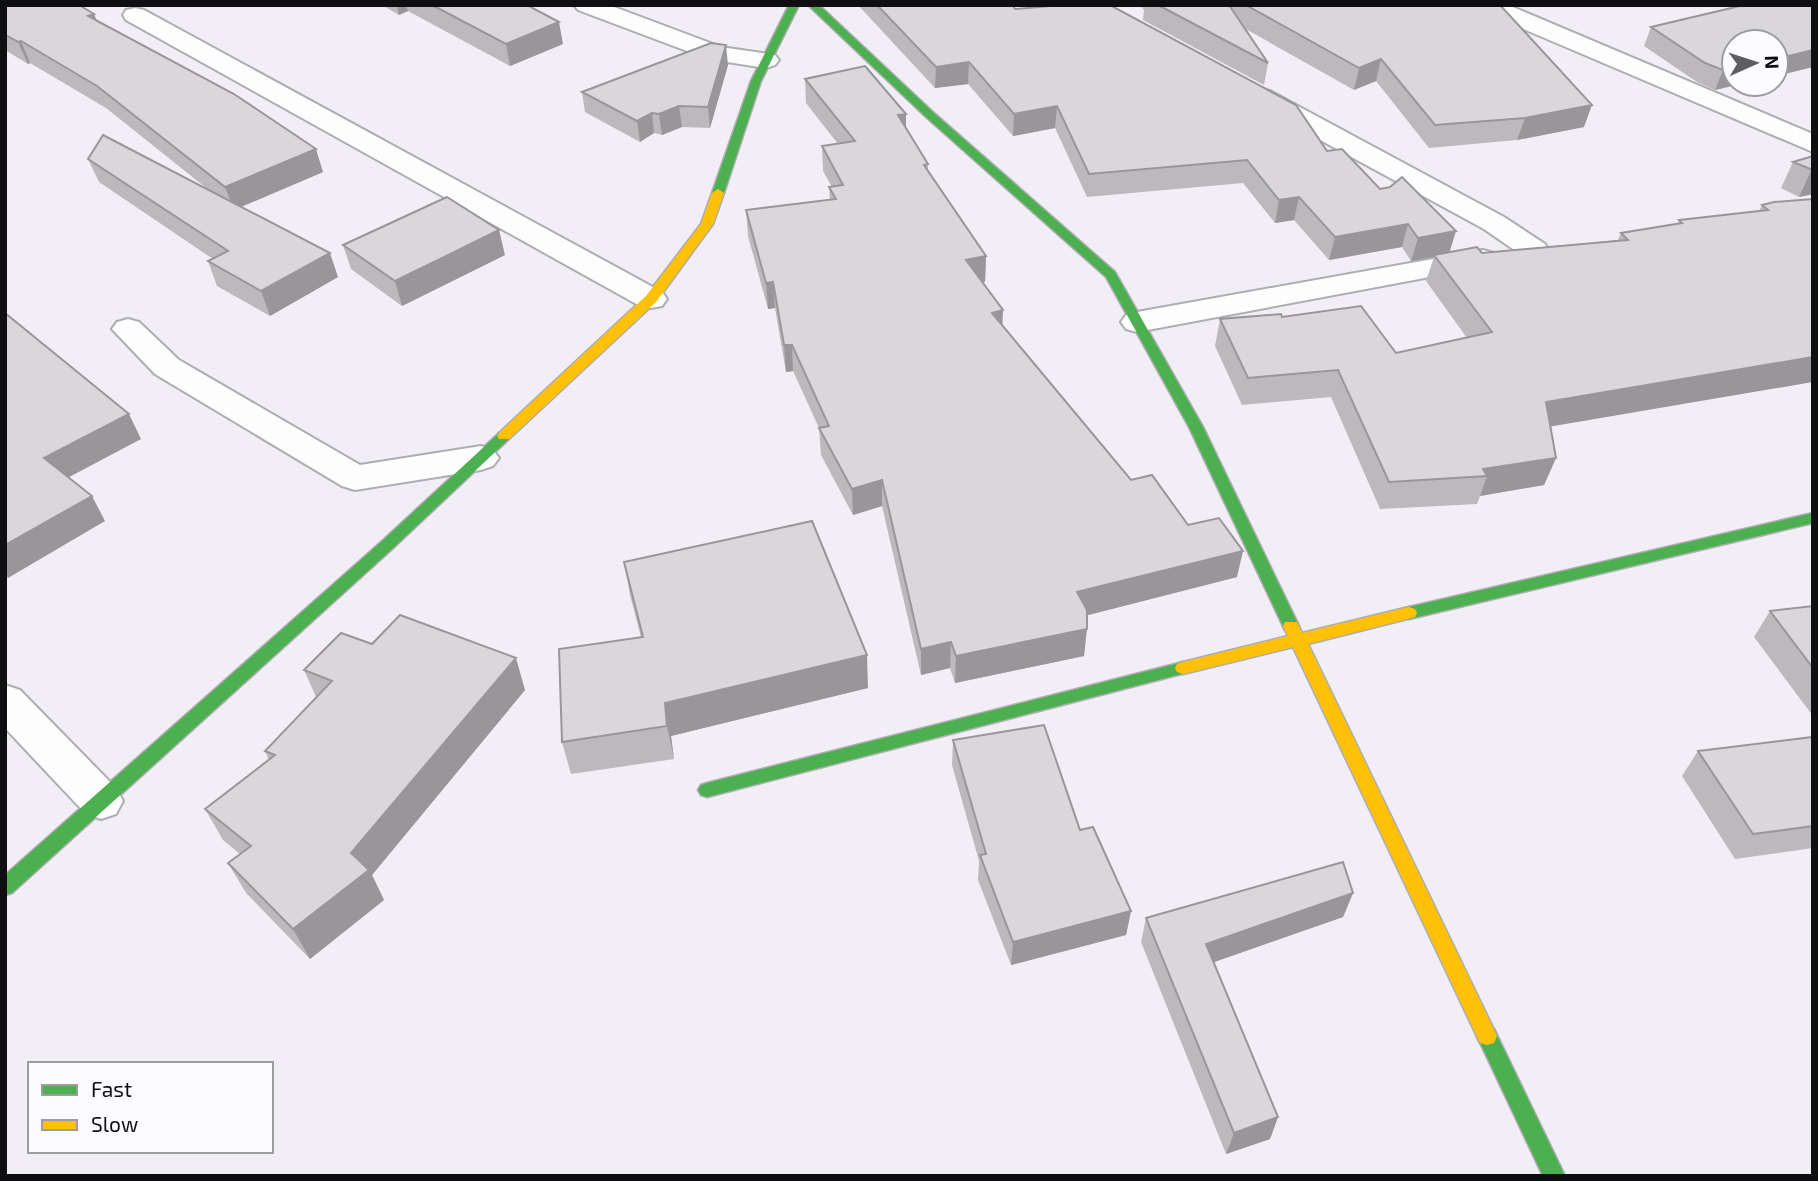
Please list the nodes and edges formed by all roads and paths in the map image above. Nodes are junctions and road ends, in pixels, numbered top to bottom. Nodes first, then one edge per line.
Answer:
1 (586, 5) edge
2 (794, 5) edge
3 (813, 5) edge
4 (1498, 6) edge
5 (135, 15) dead end
6 (766, 60) junction
7 (1238, 84) edge
8 (1813, 144) edge
9 (651, 299) junction
10 (1137, 322) junction
11 (128, 329) dead end
12 (481, 458) junction
13 (1813, 518) edge
14 (1297, 639) junction
15 (5, 701) edge
16 (707, 790) dead end
17 (101, 801) junction
18 (5, 887) edge
19 (1554, 1176) edge

1 - 6 street
2 - 6 street
3 - 10 street
4 - 8 street
5 - 9 street
6 - 9 street
7 - 10 street
9 - 12 street
10 - 14 street
11 - 12 street
12 - 17 street
13 - 14 street
14 - 16 street
14 - 19 street
15 - 17 street
17 - 18 street

